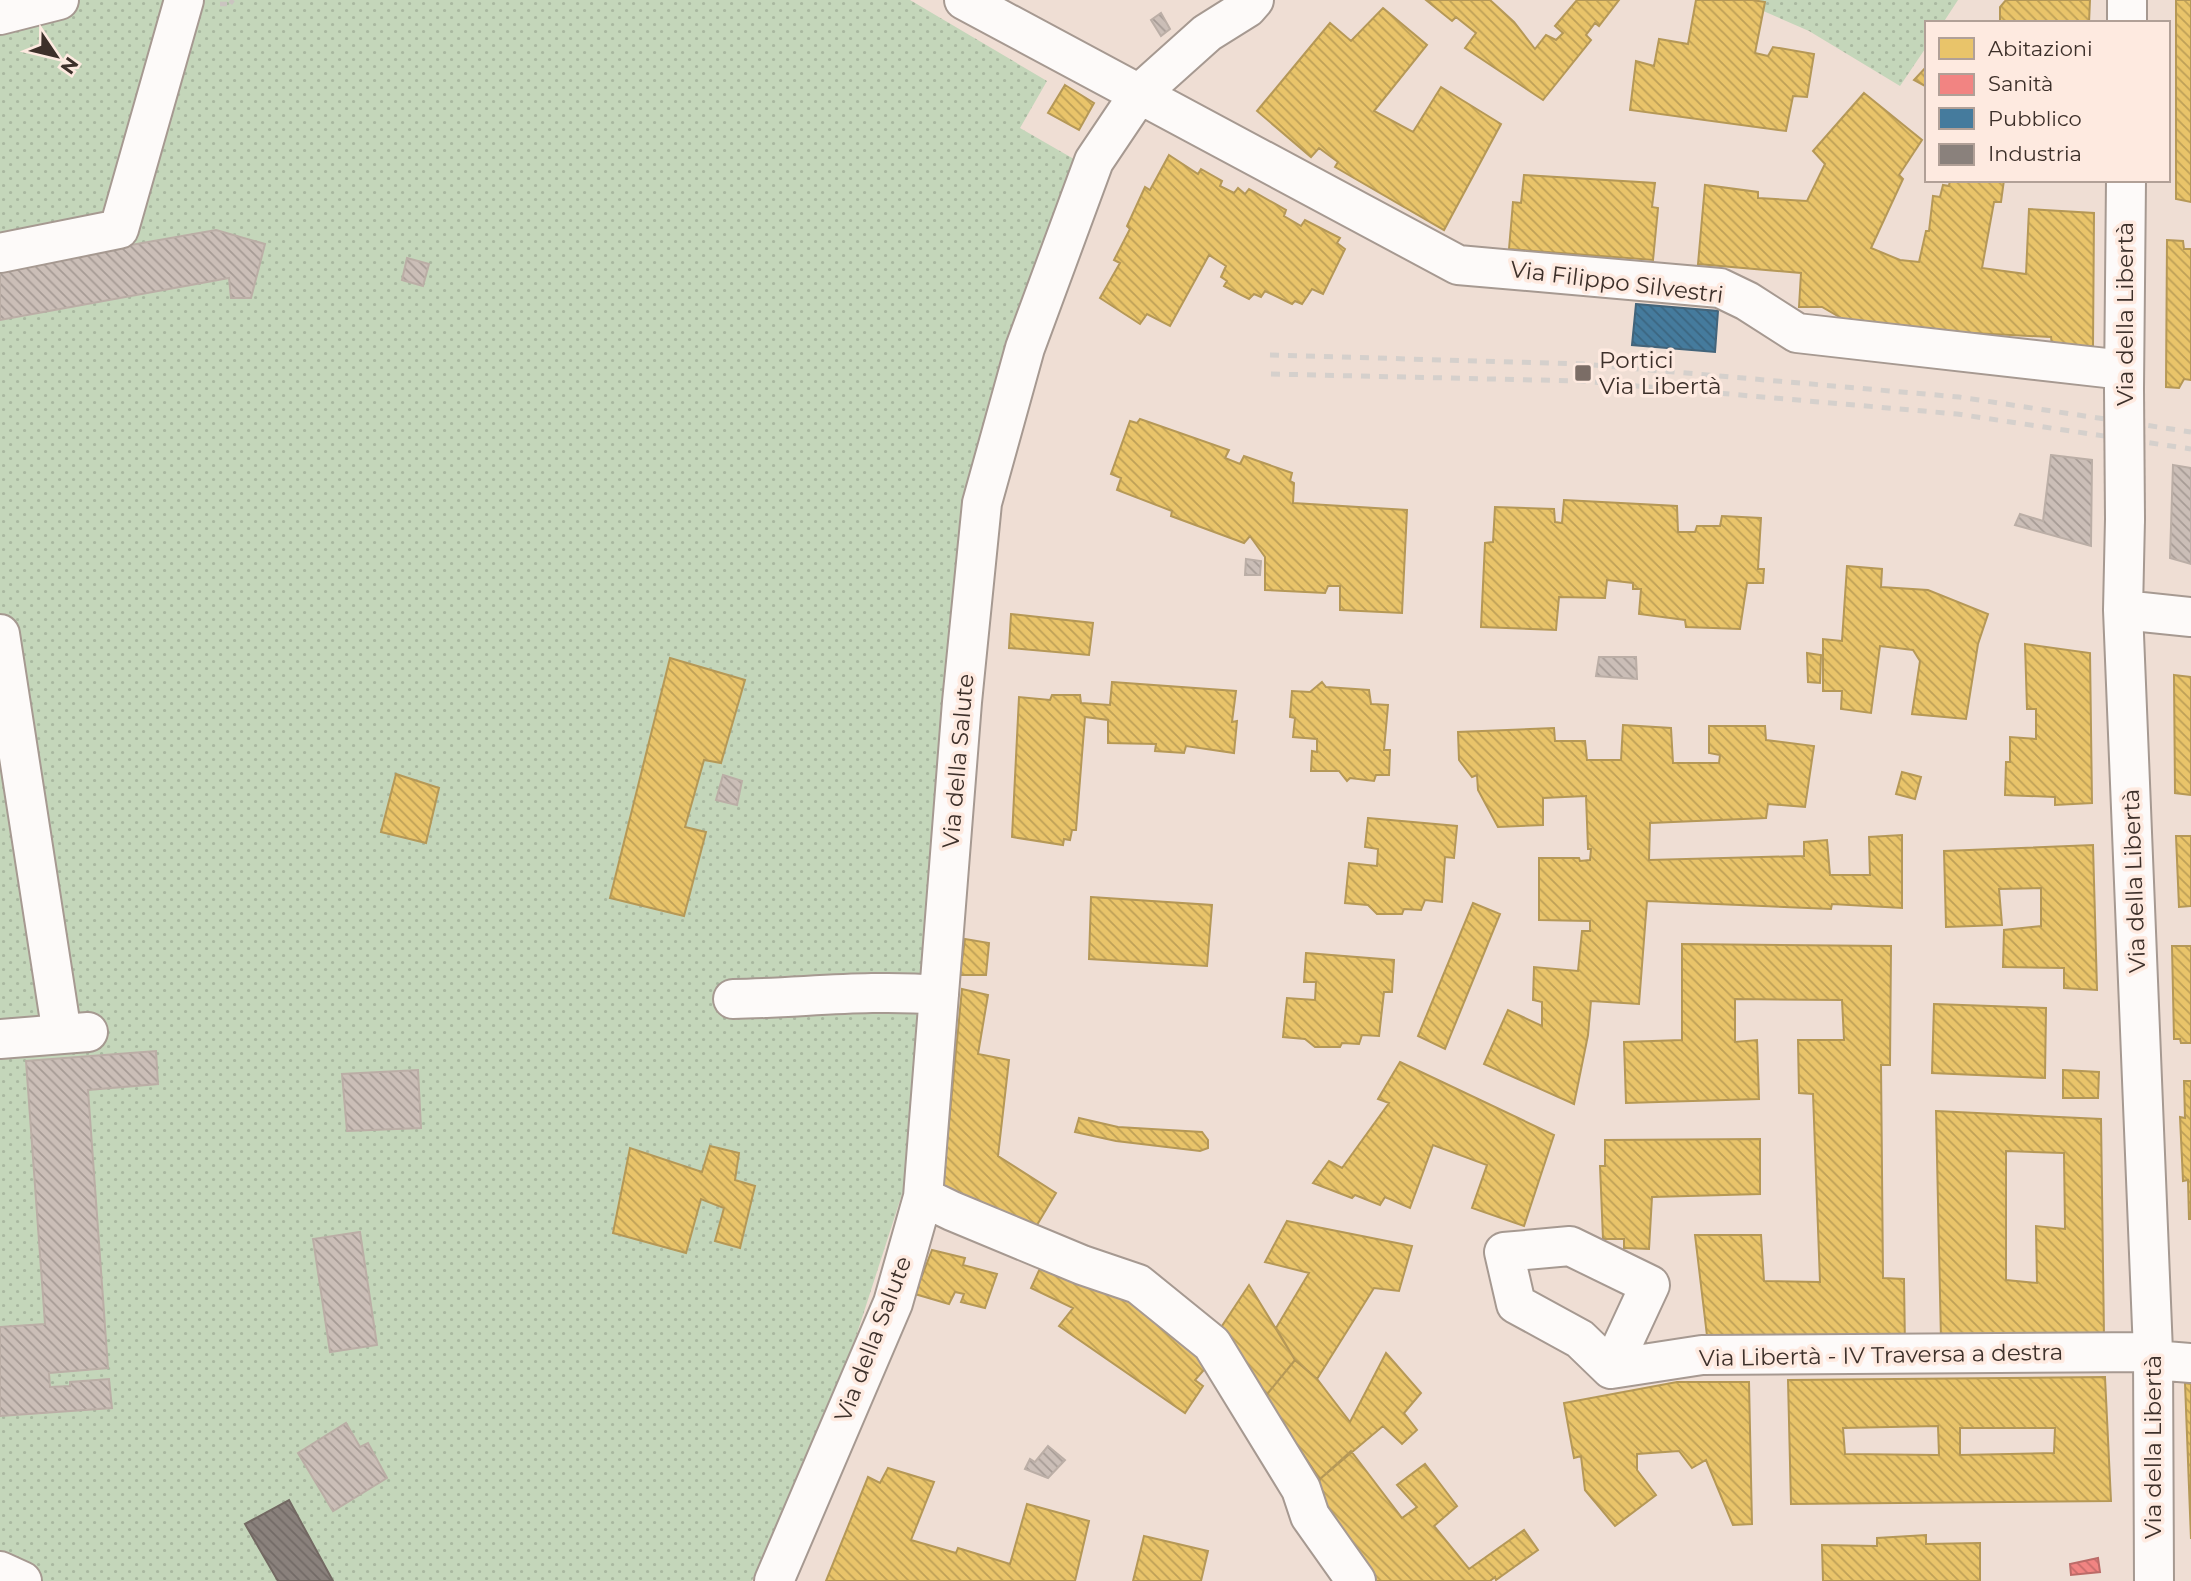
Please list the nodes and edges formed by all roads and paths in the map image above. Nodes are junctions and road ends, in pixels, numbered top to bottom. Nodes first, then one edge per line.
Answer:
1 (59, 0) edge
2 (184, 0) edge
3 (964, 0) edge
4 (1254, 0) edge
5 (2127, 0) edge
6 (0, 15) edge
7 (2127, 21) edge
8 (1139, 94) junction
9 (2126, 182) edge
10 (0, 253) edge
11 (2124, 379) junction
12 (2123, 610) junction
13 (2191, 617) edge
14 (0, 634) edge
15 (939, 995) junction
16 (733, 999) dead end
17 (0, 1039) edge
18 (923, 1197) junction
19 (2153, 1356) junction
20 (2191, 1363) edge
21 (1611, 1369) dead end
22 (0, 1571) edge
23 (23, 1581) edge
24 (774, 1581) edge
25 (1356, 1581) edge
26 (2154, 1581) edge

1 - 6 street
2 - 10 street
3 - 8 street, Via Filippo Silvestri
4 - 8 street, Via della Salute
5 - 7 street
8 - 11 street, Via Filippo Silvestri
8 - 15 street, Via della Salute
9 - 11 street, Via della Libertà
11 - 12 street, Via della Libertà, bridge
12 - 13 street
12 - 19 street, Via della Libertà
14 - 17 street
15 - 16 street
15 - 18 street, Via della Salute
18 - 24 street, Via della Salute
18 - 25 street
19 - 20 street, Via Libertà - IV Traversa a destra
19 - 21 street, Via Libertà - IV Traversa a destra
19 - 26 street, Via della Libertà
22 - 23 street

